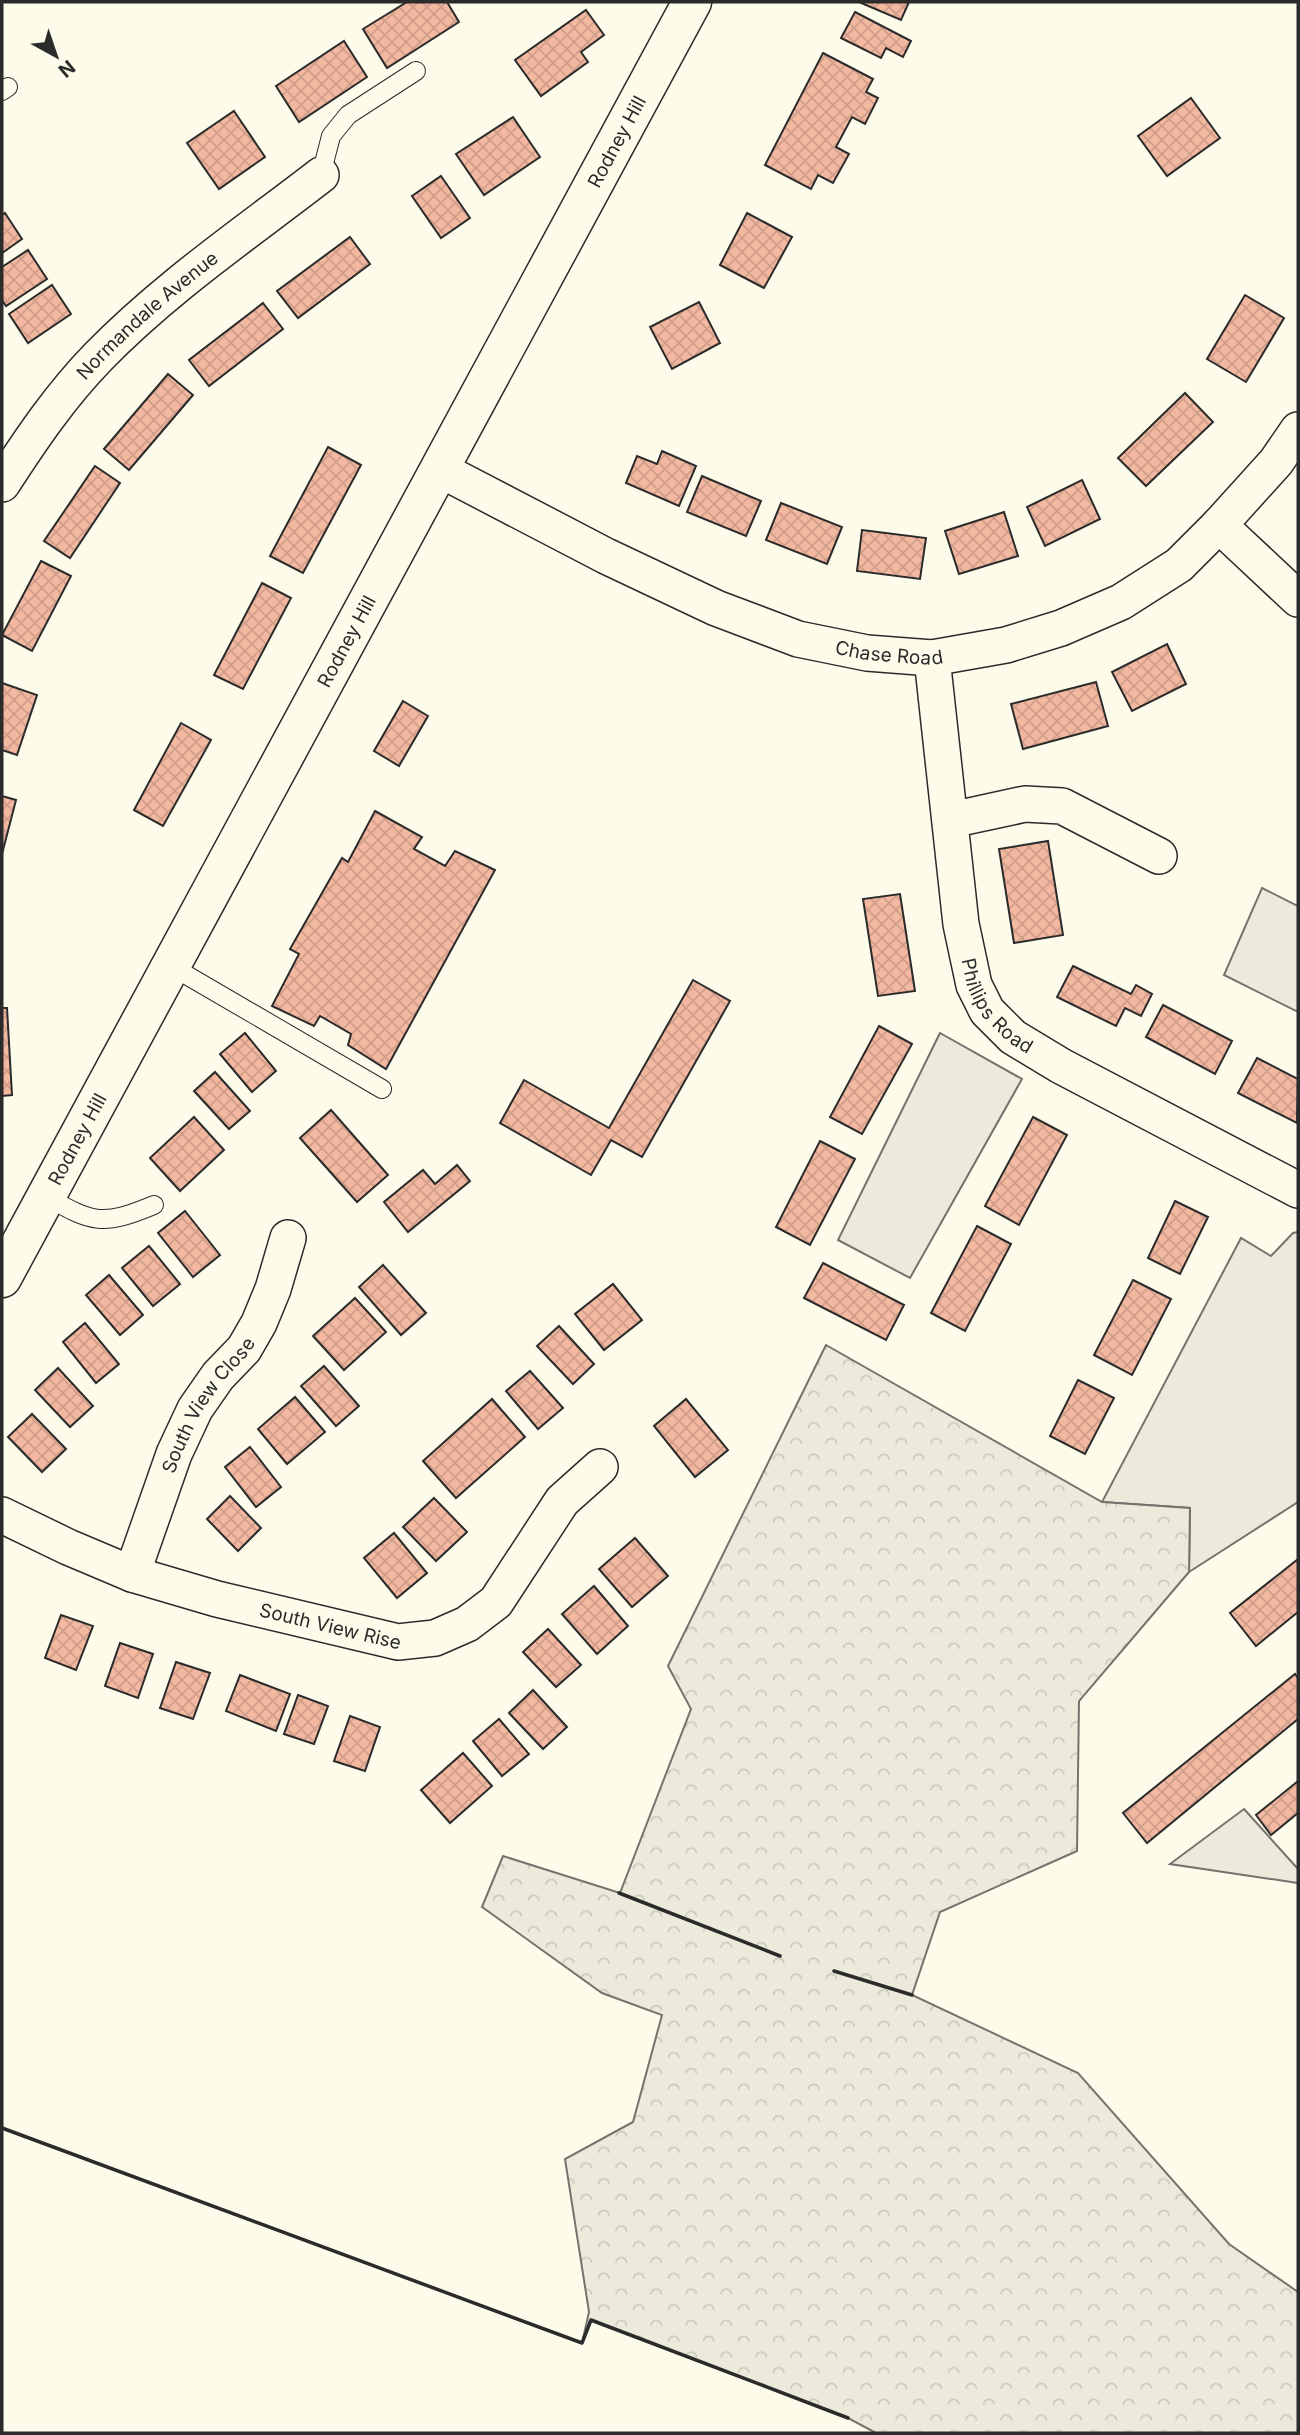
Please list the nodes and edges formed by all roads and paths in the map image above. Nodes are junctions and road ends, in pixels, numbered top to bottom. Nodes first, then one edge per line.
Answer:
1 (692, 2) edge
2 (416, 71) dead end
3 (321, 174) joint
4 (1298, 430) edge
5 (439, 469) junction
6 (2, 484) edge
7 (1219, 525) junction
8 (1298, 599) edge
9 (932, 658) junction
10 (951, 820) junction
11 (1159, 856) dead end
12 (171, 966) junction
13 (383, 1089) dead end
14 (1298, 1190) edge
15 (46, 1196) junction
16 (154, 1205) dead end
17 (288, 1238) dead end
18 (2, 1278) edge
19 (600, 1467) dead end
20 (2, 1515) edge
21 (132, 1574) junction

1 - 5 street, Rodney Hill
2 - 3 lane
3 - 6 street, Normandale Avenue
4 - 7 street, Chase Road
5 - 9 street, Chase Road
5 - 12 street, Rodney Hill
7 - 8 street
7 - 9 street, Chase Road
9 - 10 street, Phillips Road
10 - 11 street
10 - 14 street, Phillips Road
12 - 13 lane
12 - 15 street, Rodney Hill
15 - 16 lane
15 - 18 street, Rodney Hill
17 - 21 street, South View Close
19 - 21 street, South View Rise
20 - 21 street, South View Rise

